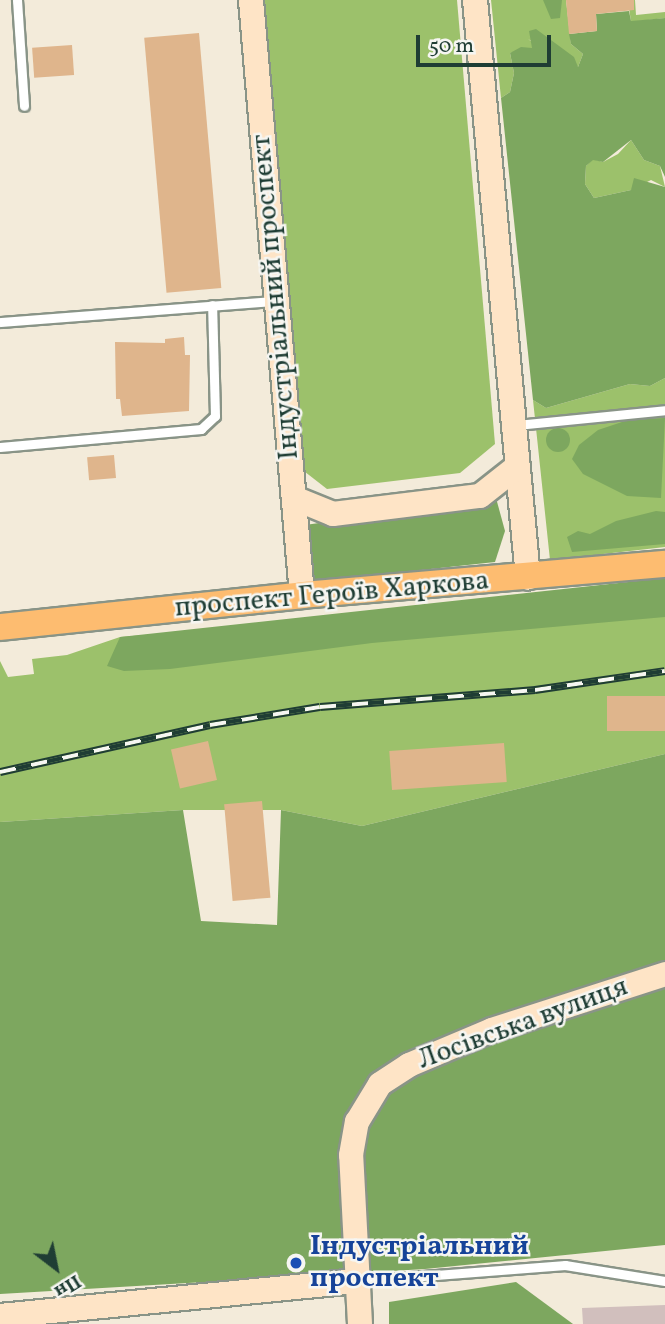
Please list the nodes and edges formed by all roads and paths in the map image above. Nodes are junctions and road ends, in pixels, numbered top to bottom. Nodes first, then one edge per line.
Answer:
1 (17, 0) edge
2 (251, 0) edge
3 (475, 0) edge
4 (24, 106) dead end
5 (277, 300) junction
6 (212, 305) junction
7 (0, 322) edge
8 (665, 410) edge
9 (514, 426) junction
10 (0, 447) edge
11 (518, 466) junction
12 (294, 498) junction
13 (665, 564) edge
14 (528, 578) junction
15 (302, 595) junction
16 (0, 627) edge
17 (665, 974) edge
18 (356, 1281) junction
19 (665, 1281) edge
20 (0, 1316) edge
21 (360, 1324) edge

1 - 4 lane
2 - 5 street, Індустріальний проспект
3 - 9 street
5 - 6 lane
5 - 12 street, Індустріальний проспект
6 - 7 lane
6 - 10 lane
8 - 9 lane
9 - 11 street
11 - 12 street
11 - 14 street
12 - 15 street, Індустріальний проспект
13 - 14 main road, проспект Героїв Харкова
14 - 15 main road, проспект Героїв Харкова
15 - 16 main road, проспект Героїв Харкова
17 - 18 street, Лосівська вулиця
18 - 19 lane
18 - 20 street
18 - 21 street, Лосівська вулиця

